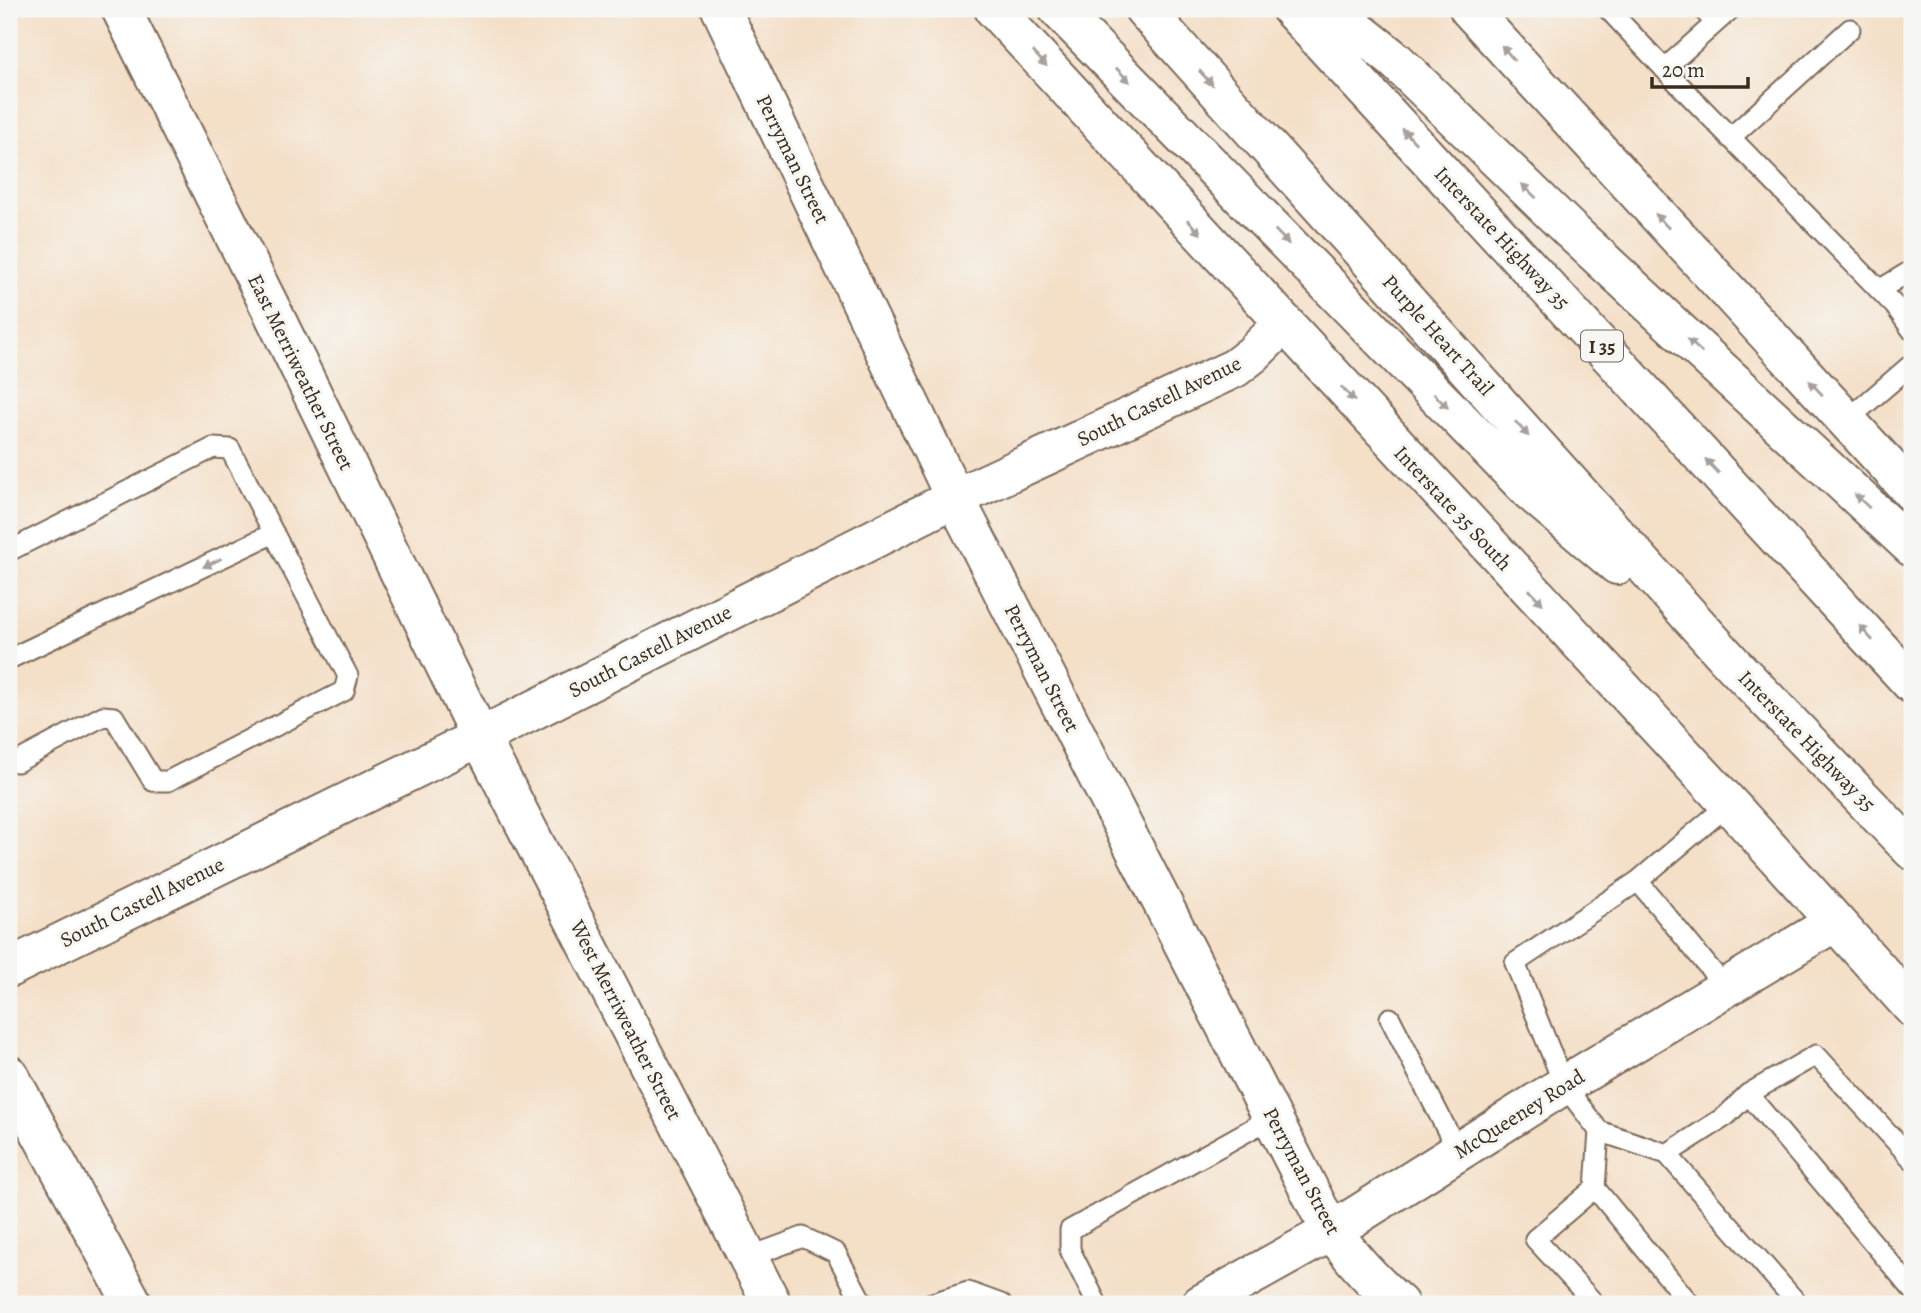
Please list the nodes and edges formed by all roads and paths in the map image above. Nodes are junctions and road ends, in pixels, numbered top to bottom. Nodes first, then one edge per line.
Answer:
1 (121, 9) edge
2 (721, 9) edge
3 (994, 9) edge
4 (1058, 9) edge
5 (1144, 9) edge
6 (1291, 9) edge
7 (1331, 9) edge
8 (1469, 9) edge
9 (1608, 9) edge
10 (1731, 9) edge
11 (1709, 16) edge
12 (1850, 29) dead end
13 (1664, 69) junction
14 (1730, 138) junction
15 (1912, 270) edge
16 (1879, 290) junction
17 (1283, 324) junction
18 (1912, 330) edge
19 (1912, 364) edge
20 (1846, 421) junction
21 (1912, 492) edge
22 (955, 498) junction
23 (274, 533) junction
24 (1912, 547) edge
25 (9, 551) edge
26 (9, 659) edge
27 (1731, 662) junction
28 (1912, 684) edge
29 (480, 737) junction
30 (9, 760) edge
31 (1729, 804) junction
32 (1912, 850) edge
33 (1638, 881) junction
34 (1835, 922) junction
35 (9, 968) edge
36 (1725, 987) junction
37 (1912, 1007) edge
38 (1390, 1018) dead end
39 (9, 1075) edge
40 (1564, 1086) junction
41 (1748, 1094) junction
42 (1273, 1117) junction
43 (1599, 1131) junction
44 (1458, 1152) junction
45 (1667, 1154) junction
46 (1912, 1159) edge
47 (1595, 1188) junction
48 (1332, 1231) junction
49 (749, 1257) junction
50 (1912, 1289) edge
51 (134, 1304) edge
52 (772, 1304) edge
53 (869, 1304) edge
54 (929, 1304) edge
55 (1000, 1304) edge
56 (1097, 1304) edge
57 (1201, 1304) edge
58 (1399, 1304) edge
59 (1595, 1304) edge
60 (1690, 1304) edge
61 (1798, 1304) edge

1 - 29 main road, East Merriweather Street
2 - 22 main road, Perryman Street
3 -> 17 main road, Interstate 35 South
4 -> 27 main road
5 -> 27 main road, Purple Heart Trail
28 -> 6 main road, Interstate Highway 35 / I 35
24 -> 7 main road
20 -> 8 main road
9 - 13 lane
10 - 11 lane
11 - 13 lane
12 - 14 lane
13 - 14 lane
14 - 16 lane
15 - 16 lane
16 - 18 lane
17 - 22 main road, South Castell Avenue
17 -> 31 main road, Interstate 35 South
19 - 20 lane
20 - 21 main road
22 - 29 main road, South Castell Avenue
22 - 42 main road, Perryman Street
23 - 25 lane
23 -> 26 lane
23 - 30 lane
27 - 32 main road, Interstate Highway 35
29 - 35 main road, South Castell Avenue
29 - 49 main road, West Merriweather Street
31 - 33 lane
31 - 34 main road, Interstate 35 South
33 - 36 lane
33 - 40 lane
34 - 36 main road, McQueeney Road
34 - 37 main road, Interstate 35 South
36 - 40 main road, McQueeney Road
38 - 44 lane
39 - 51 main road
40 - 43 lane
40 - 44 main road, McQueeney Road
41 - 45 lane
41 - 46 lane
41 - 50 lane
42 - 48 main road, Perryman Street
42 - 56 lane
43 - 45 lane
43 - 47 lane
44 - 48 main road, McQueeney Road
45 - 61 lane
47 - 59 lane
47 - 60 lane
48 - 57 main road, McQueeney Road
48 - 58 main road, Perryman Street
49 - 52 main road, West Merriweather Street
49 - 53 lane
54 - 55 lane

